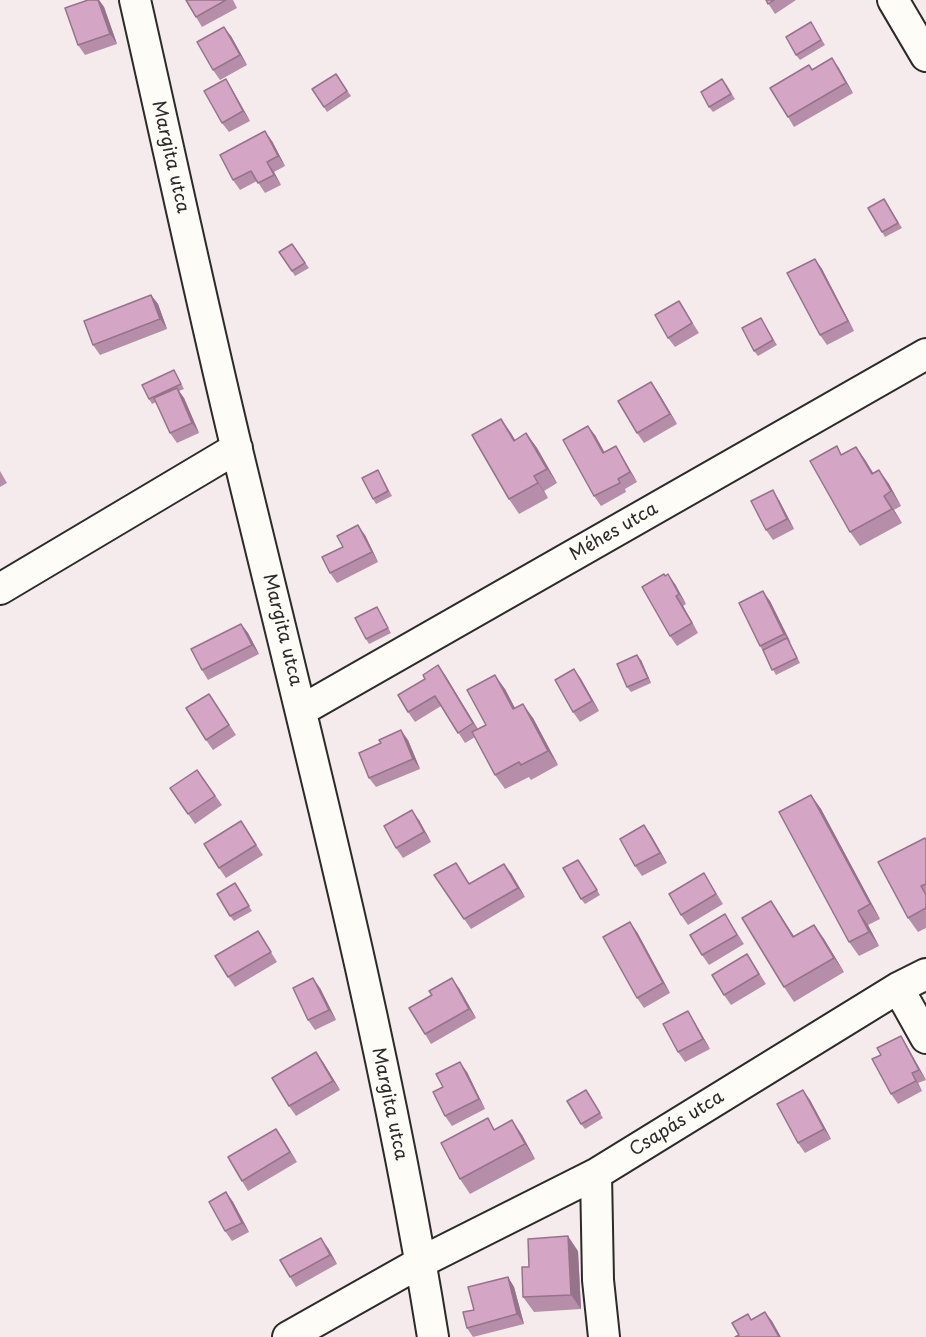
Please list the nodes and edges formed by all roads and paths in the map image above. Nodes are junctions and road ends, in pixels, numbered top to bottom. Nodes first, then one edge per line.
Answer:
1 (135, 0) edge
2 (893, 0) edge
3 (926, 56) edge
4 (926, 354) edge
5 (237, 448) junction
6 (0, 589) edge
7 (302, 710) junction
8 (926, 974) edge
9 (898, 988) junction
10 (926, 1038) edge
11 (596, 1174) junction
12 (421, 1262) junction
13 (288, 1337) edge
14 (433, 1337) edge
15 (604, 1337) edge

1 - 5 street, Margita utca
2 - 3 street
4 - 7 street, Méhes utca
5 - 6 street
5 - 7 street, Margita utca
7 - 12 street, Margita utca
8 - 9 street, Csapás utca
9 - 10 street
9 - 11 street, Csapás utca
11 - 12 street, Csapás utca
11 - 15 street
12 - 13 street, Csapás utca
12 - 14 street, Margita utca

